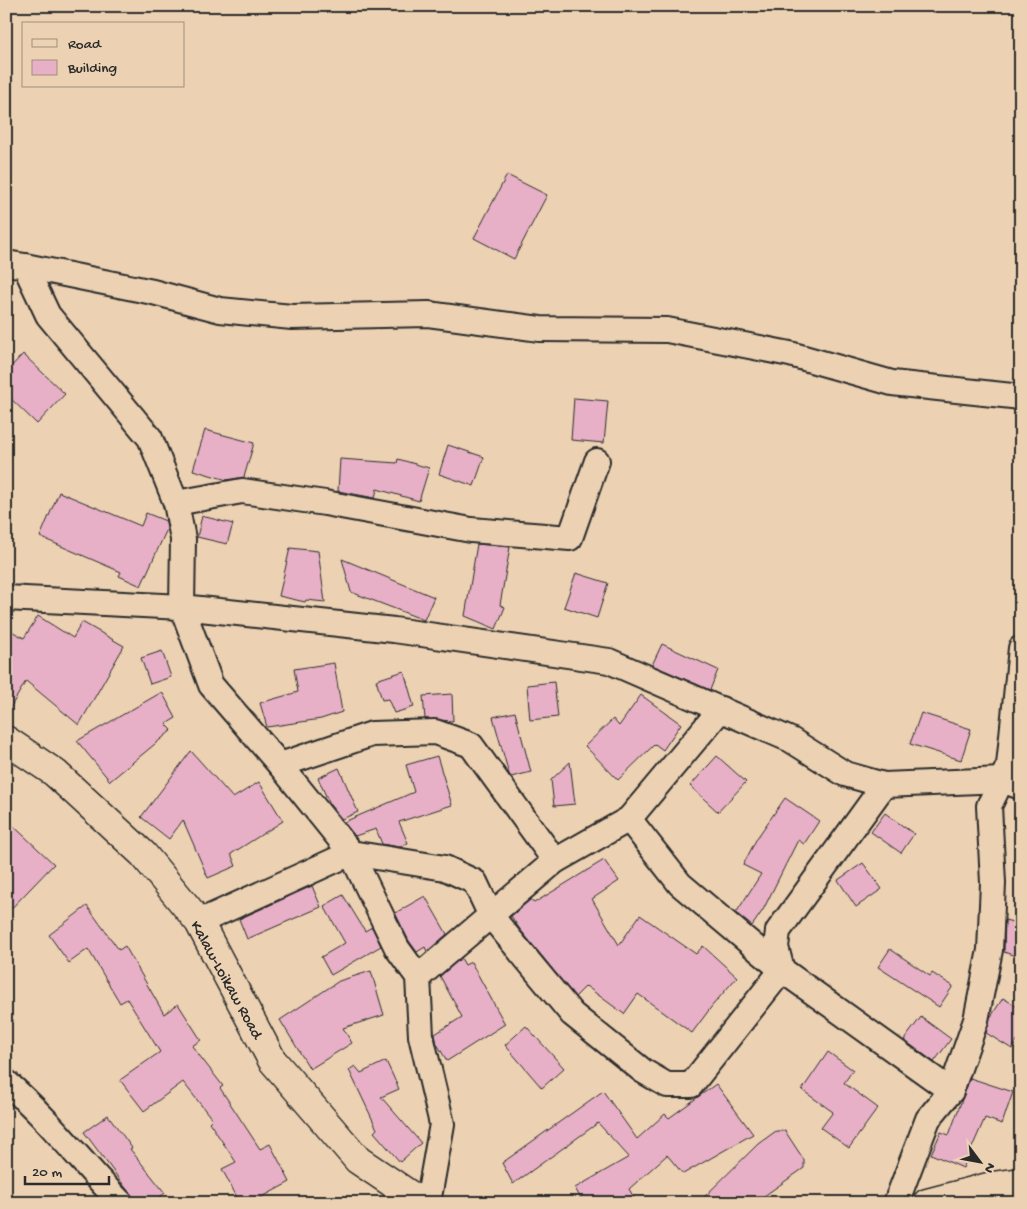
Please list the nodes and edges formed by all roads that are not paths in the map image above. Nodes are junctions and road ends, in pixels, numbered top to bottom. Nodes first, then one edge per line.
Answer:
1 (16, 265) edge
2 (1021, 397) edge
3 (598, 461) dead end
4 (176, 504) junction
5 (6, 598) edge
6 (182, 607) junction
7 (1021, 648) edge
8 (721, 709) junction
9 (6, 740) edge
10 (280, 765) junction
11 (1011, 783) edge
12 (884, 785) junction
13 (629, 818) junction
14 (350, 853) junction
15 (555, 861) junction
16 (491, 916) junction
17 (199, 922) junction
18 (782, 970) junction
19 (418, 977) junction
20 (6, 1082) edge
21 (951, 1090) junction
22 (1021, 1182) edge
23 (121, 1203) edge
24 (422, 1203) edge
25 (428, 1203) edge
26 (896, 1203) edge
27 (927, 1203) edge

1 - 2 street
1 - 4 street
3 - 4 street
4 - 6 street
5 - 6 street
6 - 8 street
6 - 10 street
7 - 11 street
8 - 12 street
8 - 13 street
9 - 17 main road, Kalaw-Loikaw Road
10 - 14 street
10 - 15 street
11 - 12 street
11 - 21 street
12 - 18 street
13 - 15 street
13 - 18 street
14 - 16 street
14 - 17 street
14 - 19 street
15 - 16 street
16 - 18 street
16 - 19 street
17 - 24 main road, Kalaw-Loikaw Road
18 - 21 street
19 - 25 street
20 - 23 street
21 - 26 street
22 - 27 main road

